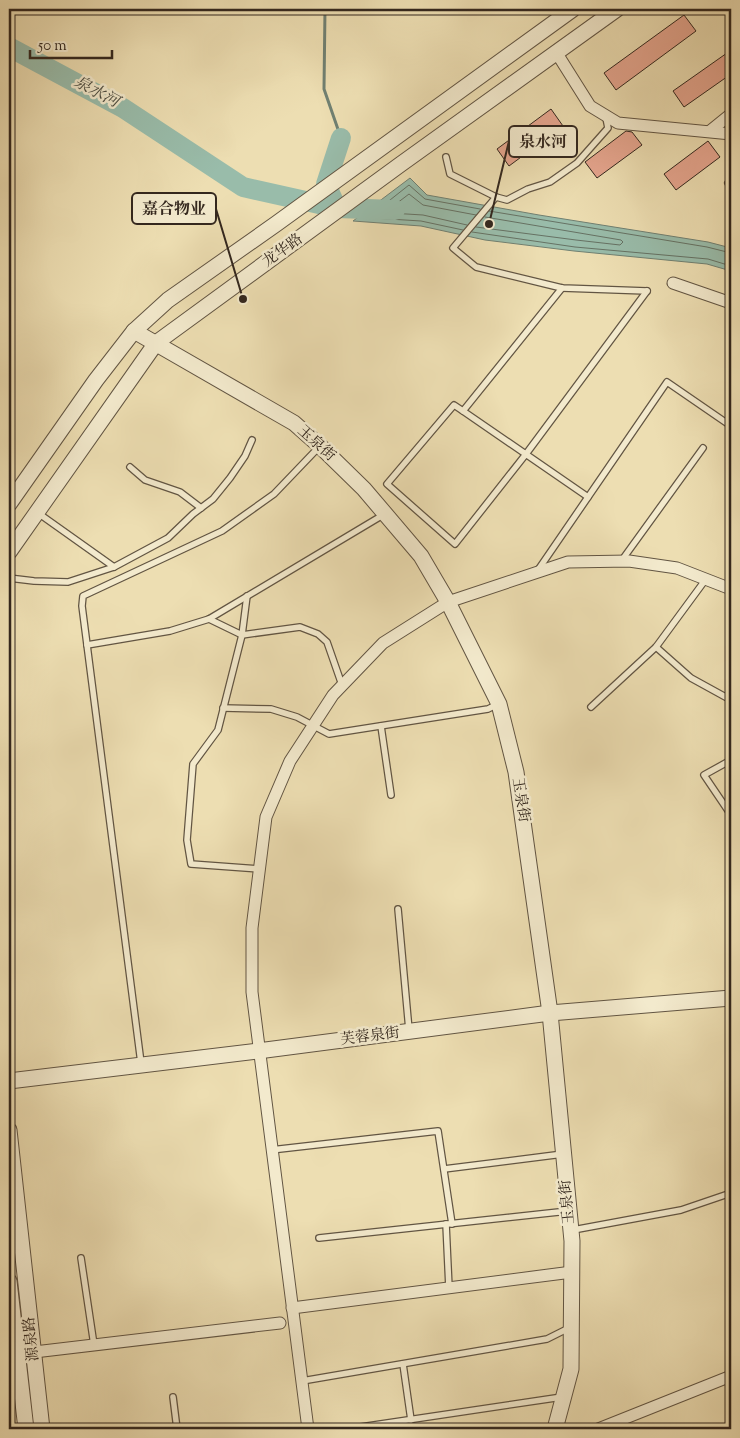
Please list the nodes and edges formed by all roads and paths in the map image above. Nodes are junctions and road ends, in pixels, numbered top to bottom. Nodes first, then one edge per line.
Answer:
1 (573, 9) edge
2 (617, 9) edge
3 (556, 52) junction
4 (731, 114) edge
5 (605, 115) junction
6 (710, 131) junction
7 (731, 134) edge
8 (446, 157) dead end
9 (496, 197) junction
10 (673, 283) dead end
11 (562, 288) junction
12 (731, 303) edge
13 (134, 330) junction
14 (156, 343) junction
15 (463, 410) junction
16 (731, 426) edge
17 (252, 440) dead end
18 (320, 446) junction
19 (703, 448) dead end
20 (526, 454) junction
21 (130, 466) dead end
22 (588, 498) junction
23 (9, 504) edge
24 (201, 508) junction
25 (37, 512) junction
26 (384, 514) junction
27 (9, 552) edge
28 (621, 561) junction
29 (114, 566) junction
30 (537, 572) junction
31 (9, 578) edge
32 (706, 579) junction
33 (731, 589) edge
34 (246, 596) junction
35 (448, 602) junction
36 (209, 619) junction
37 (242, 635) junction
38 (87, 645) junction
39 (656, 648) junction
40 (342, 685) junction
41 (731, 700) edge
42 (499, 704) junction
43 (591, 707) dead end
44 (223, 708) junction
45 (312, 726) junction
46 (381, 726) junction
47 (731, 760) edge
48 (391, 795) dead end
49 (731, 815) edge
50 (259, 869) junction
51 (398, 909) dead end
52 (731, 998) edge
53 (550, 1013) junction
54 (409, 1032) junction
55 (258, 1051) junction
56 (141, 1065) junction
57 (9, 1081) edge
58 (9, 1130) edge
59 (271, 1150) junction
60 (564, 1154) junction
61 (444, 1169) junction
62 (731, 1193) edge
63 (569, 1211) junction
64 (449, 1224) junction
65 (571, 1230) junction
66 (319, 1238) dead end
67 (81, 1258) dead end
68 (572, 1272) junction
69 (9, 1281) edge
70 (449, 1288) junction
71 (292, 1308) junction
72 (280, 1323) dead end
73 (571, 1327) junction
74 (94, 1345) junction
75 (34, 1352) junction
76 (13, 1355) edge
77 (403, 1364) junction
78 (731, 1376) edge
79 (302, 1381) junction
80 (563, 1396) junction
81 (173, 1397) dead end
82 (411, 1420) junction
83 (26, 1429) edge
84 (42, 1429) edge
85 (177, 1429) edge
86 (308, 1429) edge
87 (347, 1429) edge
88 (554, 1429) edge
89 (598, 1429) edge

1 - 13 street, 龙华路
2 - 3 street, 龙华路
3 - 5 street
3 - 14 street, 龙华路
4 - 6 street
5 - 6 street
5 - 9 lane
6 - 7 street
8 - 9 lane
9 - 11 lane
10 - 12 street
11 - 15 lane
11 - 20 lane
13 - 14 street, 玉泉街
13 - 23 street, 龙华路
14 - 18 street, 玉泉街
14 - 25 street, 龙华路
15 - 20 lane
15 - 20 lane
16 - 22 lane
17 - 24 lane
18 - 26 street, 玉泉街
18 - 38 lane
19 - 28 lane
20 - 22 lane
21 - 24 lane
22 - 30 lane
24 - 29 lane
25 - 27 street, 龙华路
25 - 29 lane
26 - 34 lane
26 - 35 street, 玉泉街
28 - 30 street
28 - 32 street
29 - 31 lane
30 - 35 street
32 - 33 street
32 - 39 lane
34 - 36 lane
34 - 37 lane
35 - 40 street
35 - 42 street, 玉泉街
36 - 37 lane
36 - 38 lane
37 - 40 lane
37 - 44 lane
38 - 56 lane
39 - 41 lane
39 - 43 lane
40 - 45 street
42 - 46 lane
42 - 53 street, 玉泉街
44 - 45 lane
44 - 50 lane
45 - 46 lane
45 - 50 street
46 - 48 lane
47 - 49 lane
50 - 55 street
51 - 54 lane
52 - 53 street, 芙蓉泉街
53 - 54 street, 芙蓉泉街
53 - 60 street, 玉泉街
54 - 55 street, 芙蓉泉街
55 - 56 street, 芙蓉泉街
55 - 59 street
56 - 57 street, 芙蓉泉街
58 - 75 street, 源泉路
59 - 61 lane
59 - 71 street
60 - 61 lane
60 - 63 street, 玉泉街
61 - 64 lane
62 - 65 lane
63 - 64 lane
63 - 65 street, 玉泉街
64 - 66 lane
64 - 70 lane
65 - 68 street, 玉泉街
67 - 74 lane
68 - 70 street
68 - 73 street, 玉泉街
69 - 76 street, 源泉路
70 - 71 street
71 - 79 street
72 - 74 street
73 - 77 lane
73 - 80 street, 玉泉街
74 - 75 street
75 - 76 street
75 - 84 street, 源泉路
76 - 83 street, 源泉路
77 - 79 lane
77 - 82 lane
78 - 89 street
79 - 86 street
80 - 82 lane
80 - 88 street, 玉泉街
81 - 85 lane
82 - 87 lane

